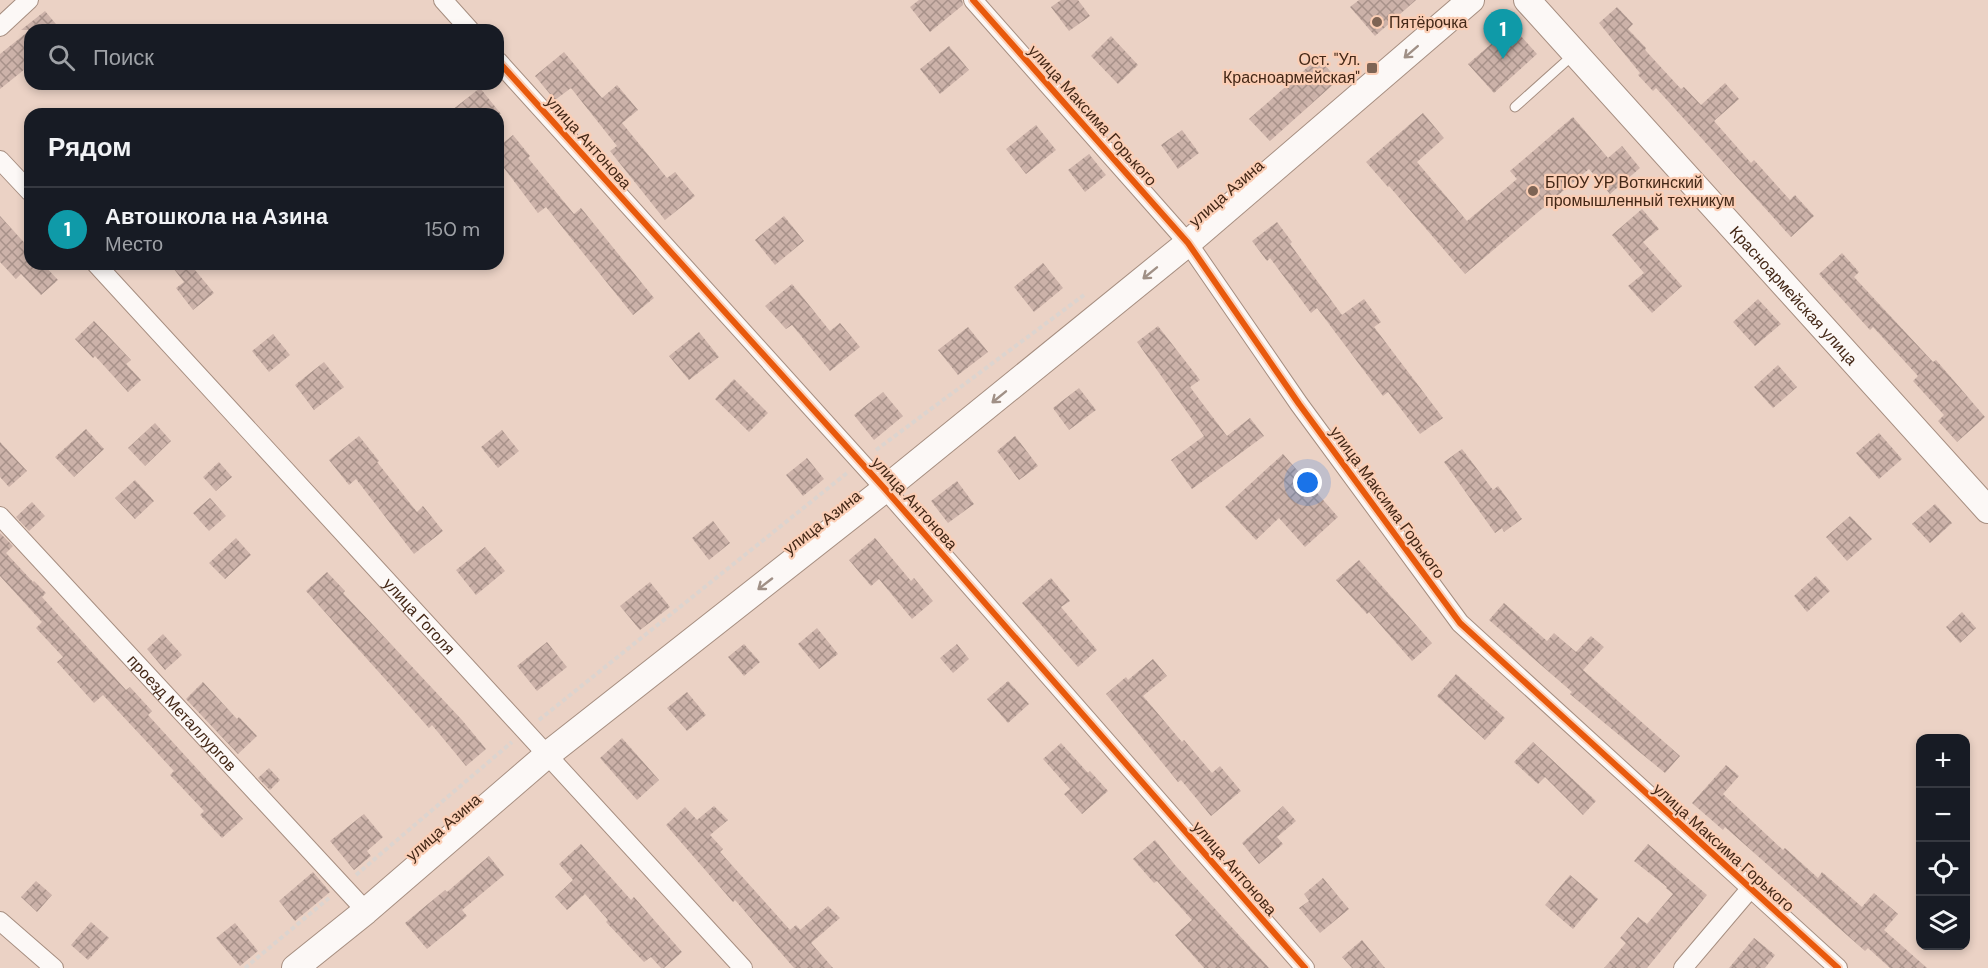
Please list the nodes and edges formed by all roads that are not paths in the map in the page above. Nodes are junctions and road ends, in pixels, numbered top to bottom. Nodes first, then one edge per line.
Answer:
1 (29, 0) edge
2 (443, 0) edge
3 (973, 0) edge
4 (1471, 0) edge
5 (1527, 0) edge
6 (465, 24) edge
7 (0, 27) edge
8 (1575, 53) junction
9 (504, 68) edge
10 (1515, 106) dead end
11 (0, 160) edge
12 (24, 186) edge
13 (1188, 243) junction
14 (102, 270) edge
15 (885, 489) junction
16 (1988, 510) edge
17 (0, 516) edge
18 (547, 755) junction
19 (1750, 890) junction
20 (366, 911) junction
21 (0, 921) edge
22 (54, 968) edge
23 (295, 968) edge
24 (743, 968) edge
25 (1305, 968) edge
26 (1683, 968) edge
27 (1838, 968) edge

1 - 7 street
2 - 6 street
3 - 13 street, улица Максима Горького
4 -> 13 main road, улица Азина
5 - 8 main road, Красноармейская улица
8 - 10 lane
8 - 16 main road, Красноармейская улица
9 - 15 street, улица Антонова
11 - 12 street
13 -> 15 main road, улица Азина
13 - 19 street, улица Максима Горького
14 - 18 street, улица Гоголя
15 -> 18 main road, улица Азина
15 - 25 street, улица Антонова
17 - 20 street, проезд Металлургов
18 - 20 main road, улица Азина
18 - 24 street, улица Гоголя
19 - 26 street
19 - 27 street, улица Максима Горького
20 - 23 main road, улица Азина
21 - 22 street

